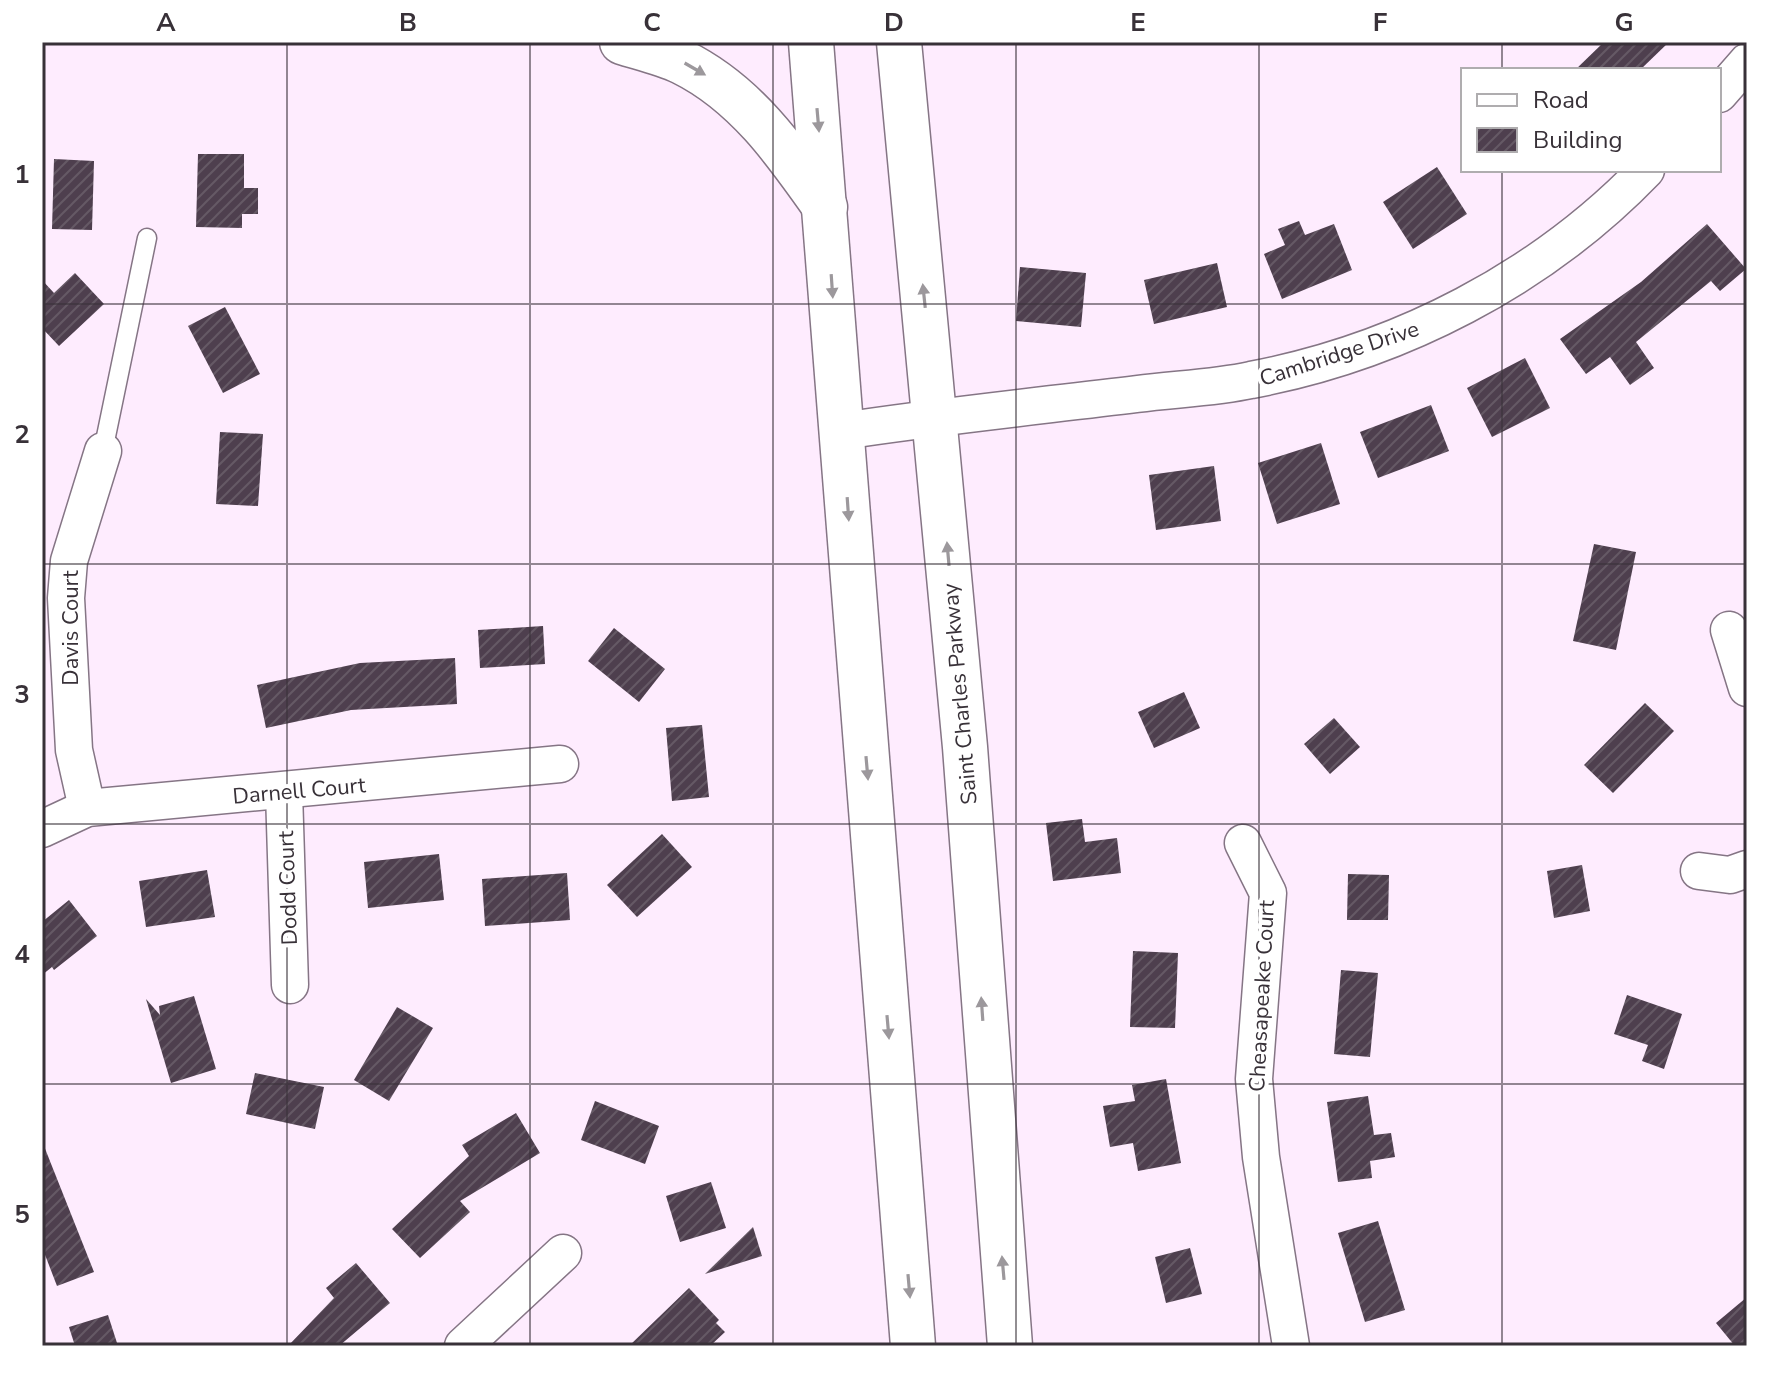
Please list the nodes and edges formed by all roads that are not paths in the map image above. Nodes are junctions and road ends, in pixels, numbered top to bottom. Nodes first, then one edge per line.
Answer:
1 (622, 42) edge
2 (811, 42) edge
3 (899, 42) edge
4 (1747, 62) edge
5 (1721, 92) edge
6 (1644, 172) edge
7 (826, 208) junction
8 (147, 238) dead end
9 (936, 416) junction
10 (842, 431) junction
11 (103, 451) joint
12 (1729, 630) dead end
13 (1747, 688) edge
14 (560, 764) dead end
15 (284, 792) junction
16 (87, 808) junction
17 (42, 829) edge
18 (1243, 843) dead end
19 (1747, 869) edge
20 (1699, 871) dead end
21 (290, 985) dead end
22 (563, 1253) dead end
23 (463, 1346) edge
24 (913, 1346) edge
25 (1010, 1346) edge
26 (1291, 1346) edge

1 -> 7 main road
2 -> 7 main road
9 -> 3 main road, Saint Charles Parkway
4 - 5 street
6 - 9 street, Cambridge Drive
7 -> 10 main road
8 - 11 lane
9 - 10 street, Cambridge Drive
25 -> 9 main road, Saint Charles Parkway
10 -> 24 main road
11 - 16 street, Davis Court
12 - 13 street
14 - 15 street, Darnell Court
15 - 16 street, Darnell Court
15 - 21 street, Dodd Court
16 - 17 street, Darnell Court
18 - 26 street, Cheasapeake Court
19 - 20 street
22 - 23 street

